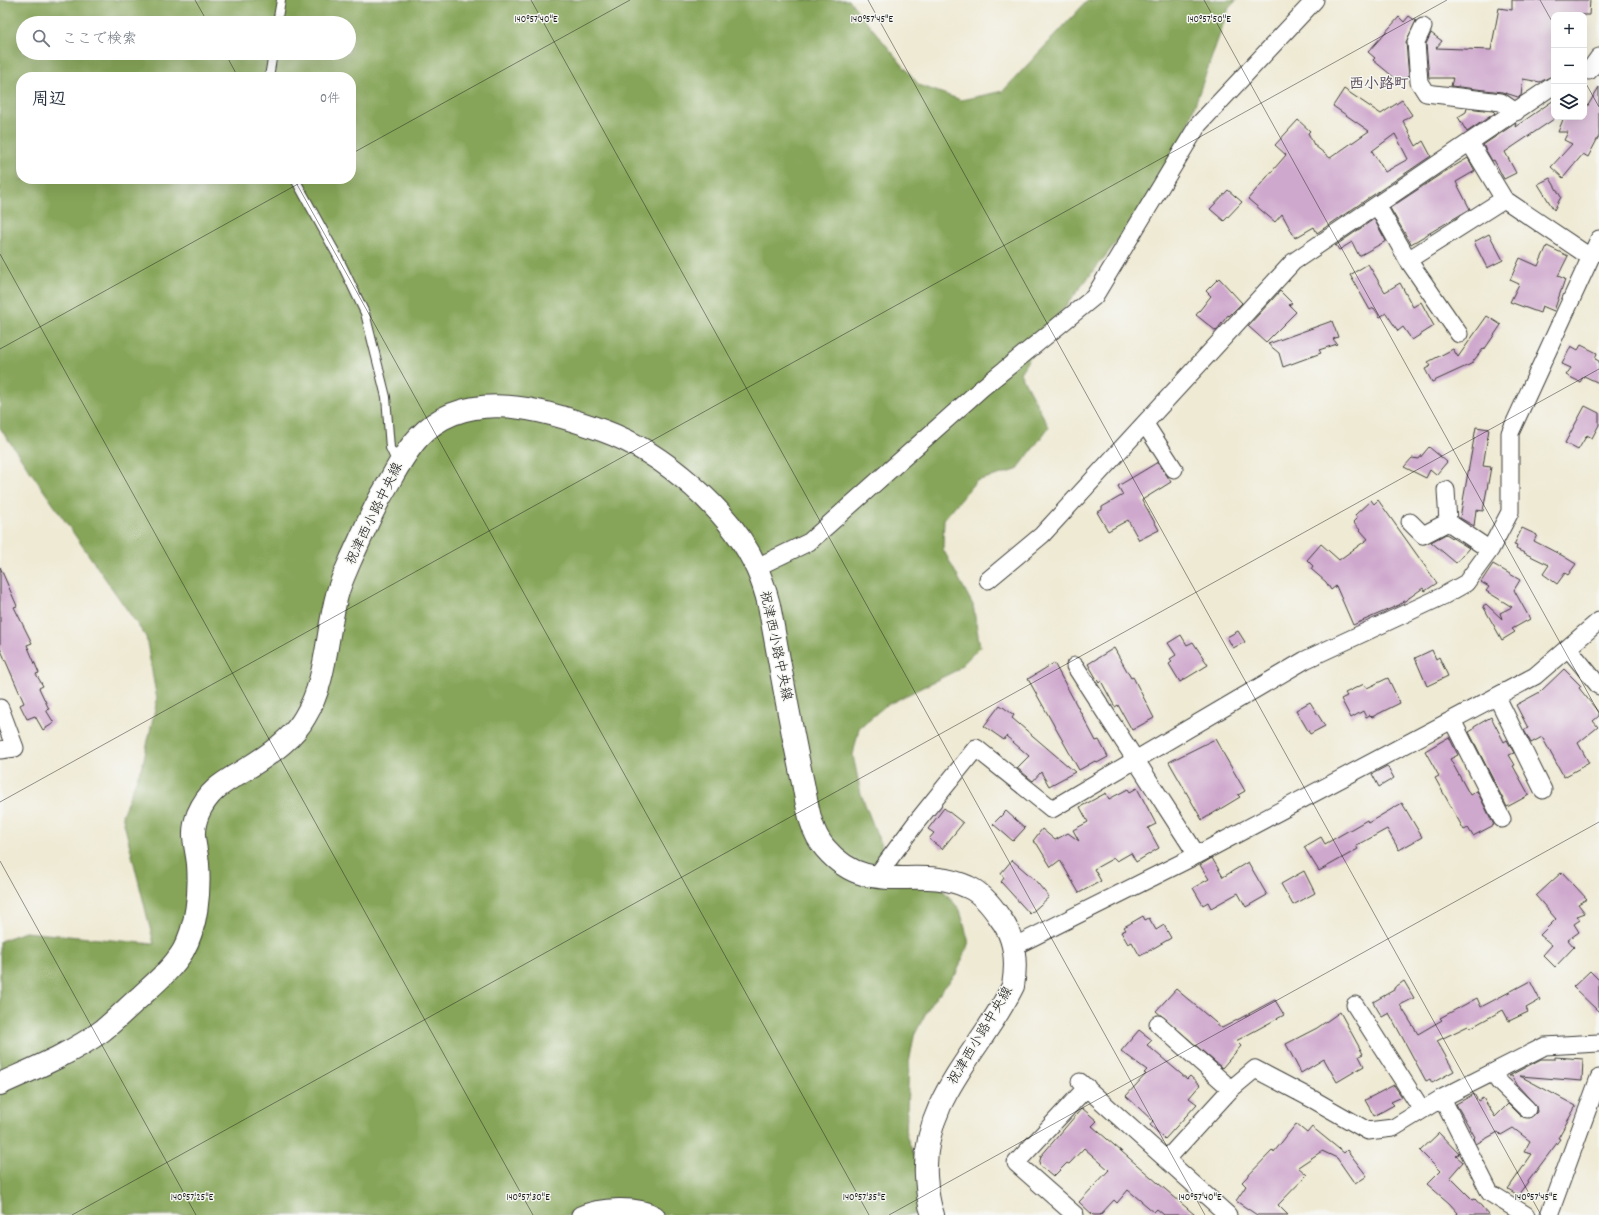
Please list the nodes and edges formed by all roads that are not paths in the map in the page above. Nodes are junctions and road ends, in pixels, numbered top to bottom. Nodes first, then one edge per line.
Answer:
1 (281, 0) edge
2 (1314, 0) edge
3 (278, 16) edge
4 (1423, 27) dead end
5 (1599, 56) edge
6 (272, 60) edge
7 (270, 72) edge
8 (1591, 73) edge
9 (1551, 87) edge
10 (1516, 112) junction
11 (1470, 143) junction
12 (298, 184) edge
13 (1504, 199) junction
14 (1377, 205) junction
15 (1599, 239) edge
16 (1590, 257) junction
17 (1408, 260) junction
18 (1459, 334) dead end
19 (1144, 424) junction
20 (398, 466) junction
21 (1174, 469) dead end
22 (1446, 490) dead end
23 (1410, 522) dead end
24 (1448, 522) junction
25 (1490, 550) junction
26 (757, 567) junction
27 (988, 580) dead end
28 (1599, 621) edge
29 (1568, 648) junction
30 (1075, 666) dead end
31 (1599, 686) edge
32 (1497, 697) junction
33 (0, 708) edge
34 (1452, 720) junction
35 (0, 750) edge
36 (1136, 758) junction
37 (1543, 790) dead end
38 (1502, 819) dead end
39 (1197, 855) junction
40 (875, 878) junction
41 (1013, 947) junction
42 (1355, 1005) dead end
43 (1158, 1024) dead end
44 (1599, 1043) edge
45 (1496, 1071) junction
46 (1599, 1078) edge
47 (0, 1084) edge
48 (1231, 1089) junction
49 (1442, 1098) junction
50 (1527, 1109) dead end
51 (1422, 1110) junction
52 (1167, 1159) junction
53 (580, 1215) edge
54 (656, 1215) edge
55 (933, 1215) edge
56 (1075, 1215) edge
57 (1228, 1215) edge
58 (1526, 1215) edge
59 (1549, 1215) edge

1 - 3 lane
2 - 26 street
4 - 10 street
5 - 8 street
6 - 7 lane
9 - 10 street
10 - 11 street
11 - 13 street
11 - 14 street
12 - 20 lane
13 - 16 street
13 - 17 street
14 - 17 street
14 - 19 street
15 - 16 street
16 - 25 street
17 - 18 street
19 - 21 street
19 - 27 street
20 - 26 main road, 祝津西小路中央線
20 - 47 main road, 祝津西小路中央線
22 - 24 street
23 - 24 street
24 - 25 street
25 - 36 street
26 - 40 main road, 祝津西小路中央線
28 - 29 street
29 - 31 street
29 - 32 street
30 - 36 street
32 - 34 street
32 - 37 street
33 - 35 street
34 - 38 street
34 - 39 street
36 - 39 street
36 - 40 street
39 - 41 street
40 - 41 main road, 祝津西小路中央線
41 - 55 main road, 祝津西小路中央線
42 - 51 street
43 - 48 street
44 - 45 street
45 - 49 street
45 - 50 street
46 - 59 street
48 - 51 street
48 - 52 street
49 - 51 street
49 - 58 street
52 - 56 street
52 - 57 street
53 - 54 street

